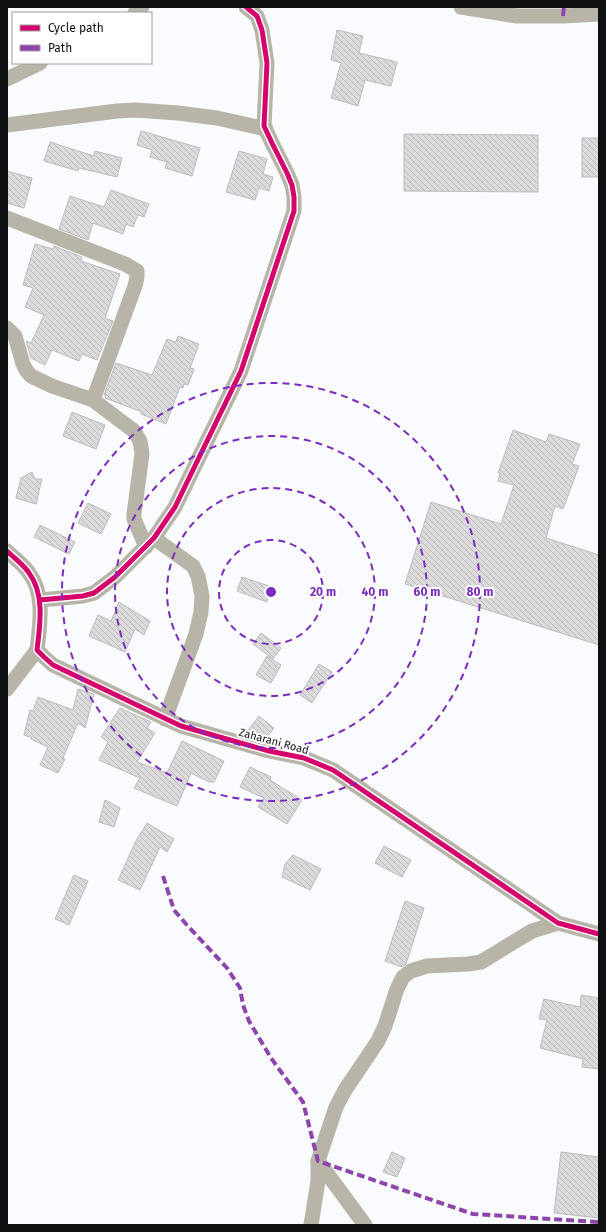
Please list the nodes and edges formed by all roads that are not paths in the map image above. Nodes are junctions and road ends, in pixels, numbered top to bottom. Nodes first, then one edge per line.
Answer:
1 (246, 7) edge
2 (461, 7) edge
3 (599, 14) edge
4 (38, 64) edge
5 (7, 79) edge
6 (7, 125) edge
7 (266, 129) junction
8 (7, 218) edge
9 (7, 328) edge
10 (93, 400) junction
11 (150, 543) junction
12 (7, 551) edge
13 (40, 600) junction
14 (37, 650) junction
15 (7, 689) edge
16 (165, 719) junction
17 (558, 923) junction
18 (599, 934) edge
19 (318, 1161) junction
20 (311, 1225) edge
21 (365, 1225) edge

1 - 7 street
2 - 3 street
4 - 5 street
6 - 7 street
7 - 11 street
8 - 10 street
9 - 10 street
10 - 11 street
11 - 13 street
11 - 16 street
12 - 13 street
13 - 14 street
14 - 15 street
14 - 16 street, Zaharani Road
16 - 17 street, Zaharani Road
17 - 18 street, Zaharani Road
17 - 19 street
19 - 20 street
19 - 21 street

